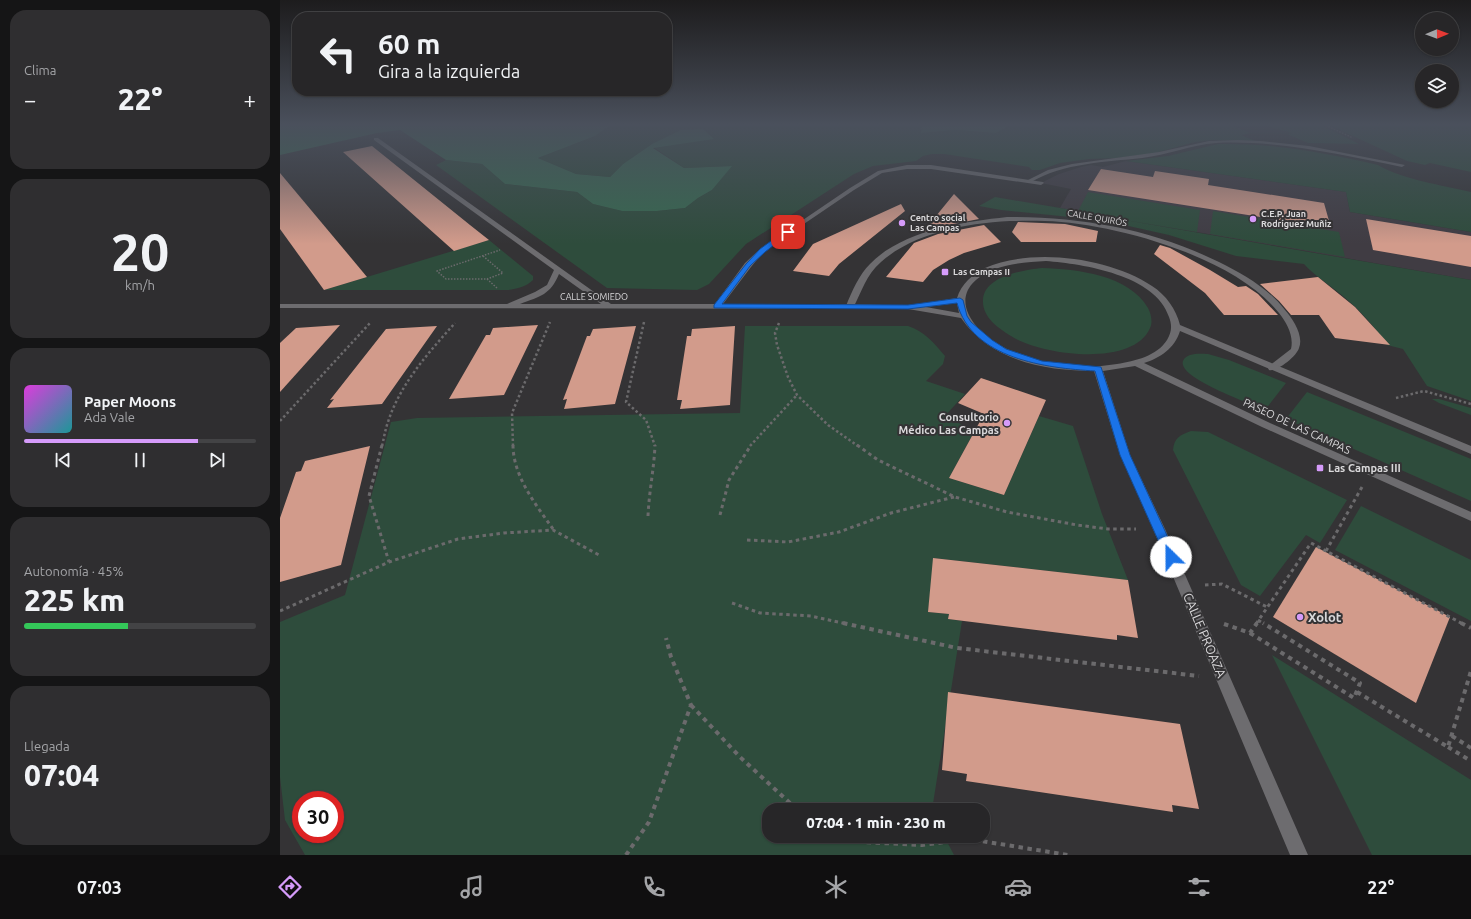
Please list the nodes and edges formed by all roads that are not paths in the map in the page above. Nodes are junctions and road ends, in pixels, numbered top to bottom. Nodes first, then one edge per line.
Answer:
1 (411, 164) edge
2 (1079, 164) edge
3 (1396, 164) edge
4 (1402, 165) dead end
5 (1029, 181) junction
6 (1041, 183) dead end
7 (558, 269) junction
8 (280, 298) edge
9 (960, 300) junction
10 (609, 306) junction
11 (850, 306) junction
12 (282, 307) edge
13 (505, 307) junction
14 (717, 307) junction
15 (908, 307) junction
16 (964, 316) junction
17 (1177, 327) junction
18 (1137, 363) junction
19 (1272, 368) junction
20 (1098, 369) junction
21 (1471, 450) edge
22 (1471, 517) edge
23 (1298, 855) edge

1 - 7 street
2 - 5 street
3 - 4 street
5 - 6 street
5 - 14 street
7 - 10 street
7 - 13 street
8 - 12 street
9 - 15 street, CALLE SOMIEDO
9 - 16 street
9 - 17 street
10 - 13 street, CALLE SOMIEDO
10 - 14 street, CALLE SOMIEDO
11 - 14 street, CALLE SOMIEDO
11 - 15 street, CALLE SOMIEDO
11 - 19 street, CALLE QUIRÓS
12 - 13 street, CALLE SOMIEDO
15 - 16 street, CALLE SOMIEDO
16 - 20 street
17 - 18 street
17 - 19 street
18 - 20 street
18 - 22 street, PASEO DE LAS CAMPAS
19 - 21 street
20 - 23 street, CALLE PROAZA

